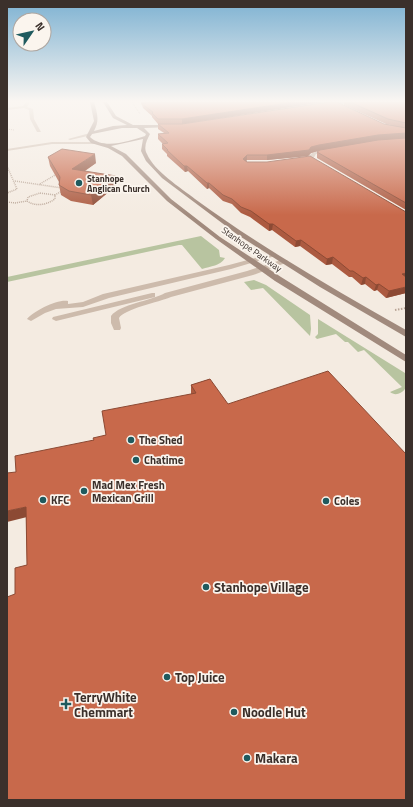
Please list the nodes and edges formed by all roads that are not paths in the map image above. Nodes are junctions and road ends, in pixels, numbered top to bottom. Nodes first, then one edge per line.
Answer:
1 (67, 140) edge
2 (92, 140) edge
3 (136, 140) edge
4 (145, 140) edge
5 (97, 143) junction
6 (52, 144) junction
7 (7, 150) edge
8 (333, 150) edge
9 (311, 159) edge
10 (273, 255) junction
11 (252, 261) junction
12 (284, 262) junction
13 (263, 269) junction
14 (168, 295) junction
15 (32, 319) dead end
16 (56, 319) dead end
17 (117, 328) dead end
18 (406, 334) edge
19 (406, 358) edge

1 - 6 street
2 - 5 main road
3 - 5 main road
4 - 10 main road, Stanhope Parkway
5 - 6 street
5 - 11 main road, Stanhope Parkway
6 - 7 street
8 - 9 street
10 - 11 street
10 - 12 main road, Stanhope Parkway
11 - 13 main road, Stanhope Parkway
11 - 15 street
12 - 13 street
12 - 18 main road, Stanhope Parkway
13 - 14 street
13 - 19 main road, Stanhope Parkway
14 - 16 street
14 - 17 street

